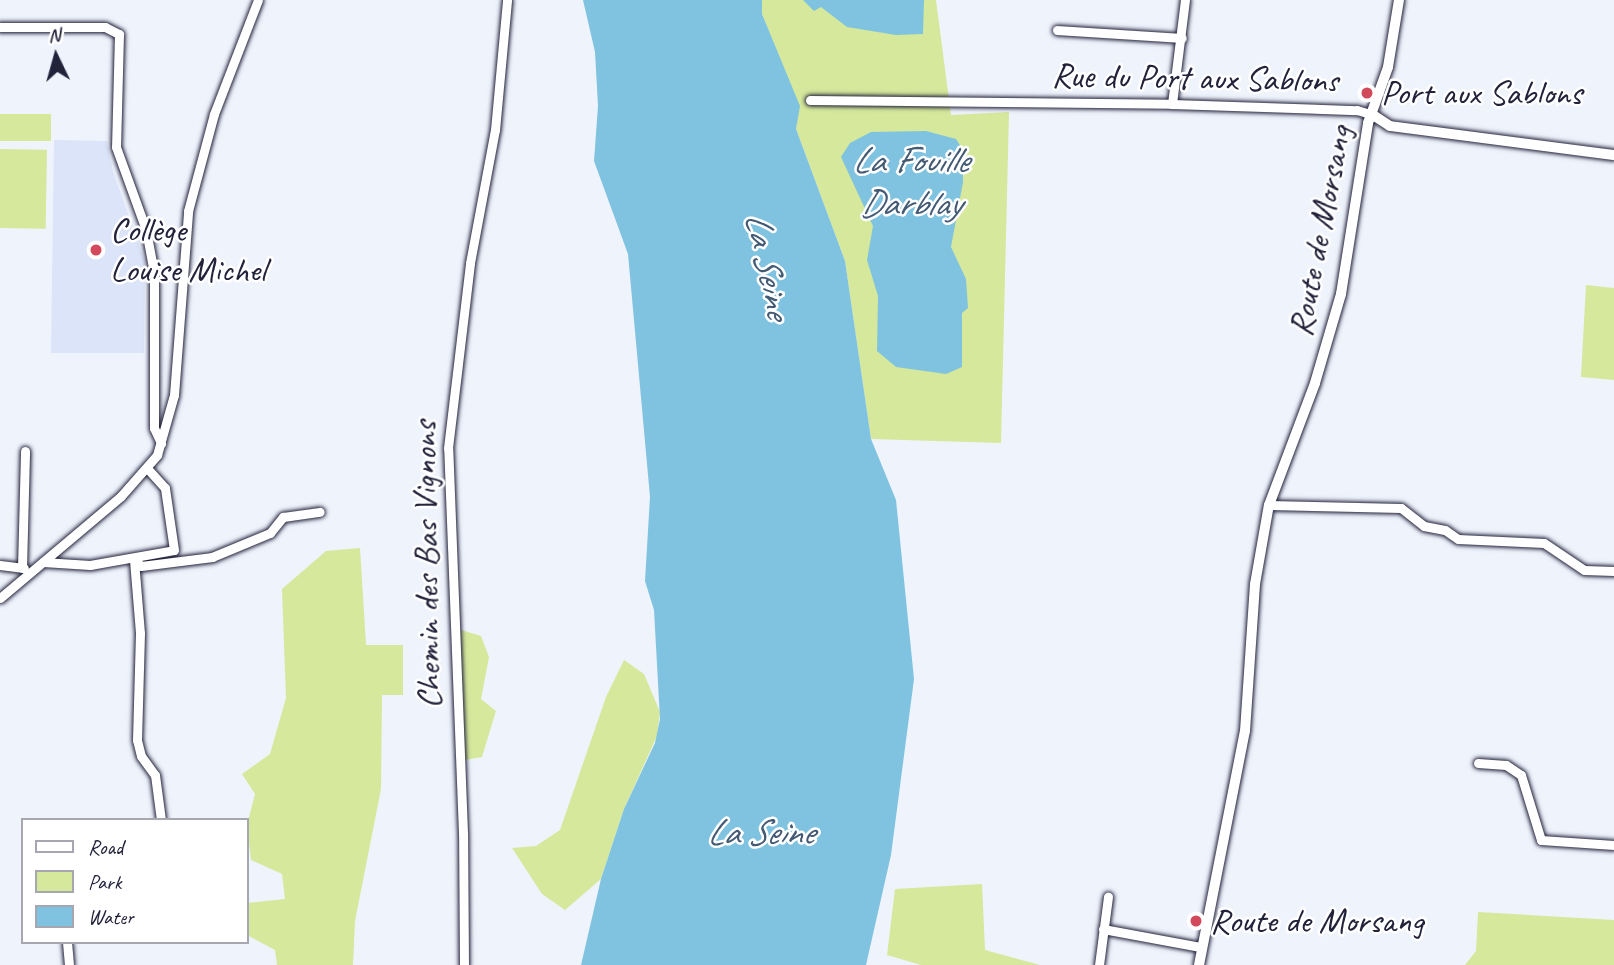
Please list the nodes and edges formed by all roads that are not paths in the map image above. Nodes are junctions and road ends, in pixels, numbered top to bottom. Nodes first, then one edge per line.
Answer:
1 (258, 0) edge
2 (507, 0) edge
3 (1185, 0) edge
4 (1399, 0) edge
5 (0, 27) edge
6 (1057, 30) dead end
7 (1182, 38) junction
8 (810, 100) dead end
9 (1172, 104) junction
10 (1373, 115) junction
11 (1614, 155) edge
12 (161, 443) junction
13 (24, 451) dead end
14 (148, 469) junction
15 (1269, 505) junction
16 (320, 512) dead end
17 (134, 560) junction
18 (43, 562) junction
19 (0, 565) edge
20 (22, 568) junction
21 (33, 570) junction
22 (1614, 571) edge
23 (0, 598) edge
24 (1478, 764) dead end
25 (161, 818) edge
26 (1614, 845) edge
27 (1108, 897) dead end
28 (1102, 929) junction
29 (67, 944) edge
30 (1200, 947) junction
31 (69, 965) edge
32 (464, 965) edge
33 (1099, 965) edge
34 (1199, 965) edge

1 - 12 street
2 - 32 street, Chemin des Bas Vignons
3 - 7 street
4 - 10 street, Route de Morsang
5 - 12 street
6 - 7 street
7 - 9 street
8 - 9 street, Rue du Port aux Sablons
9 - 10 street, Rue du Port aux Sablons
10 - 11 street, Rue du Port aux Sablons
10 - 15 street, Route de Morsang
12 - 14 street
13 - 20 street
14 - 17 street
14 - 18 street
15 - 22 street
15 - 30 street, Route de Morsang
16 - 17 street
17 - 18 street
17 - 25 street
18 - 21 street
19 - 20 street
20 - 21 street
21 - 23 street
24 - 26 street
27 - 28 street
28 - 30 street
28 - 33 street
29 - 31 street
30 - 34 street, Route de Morsang

